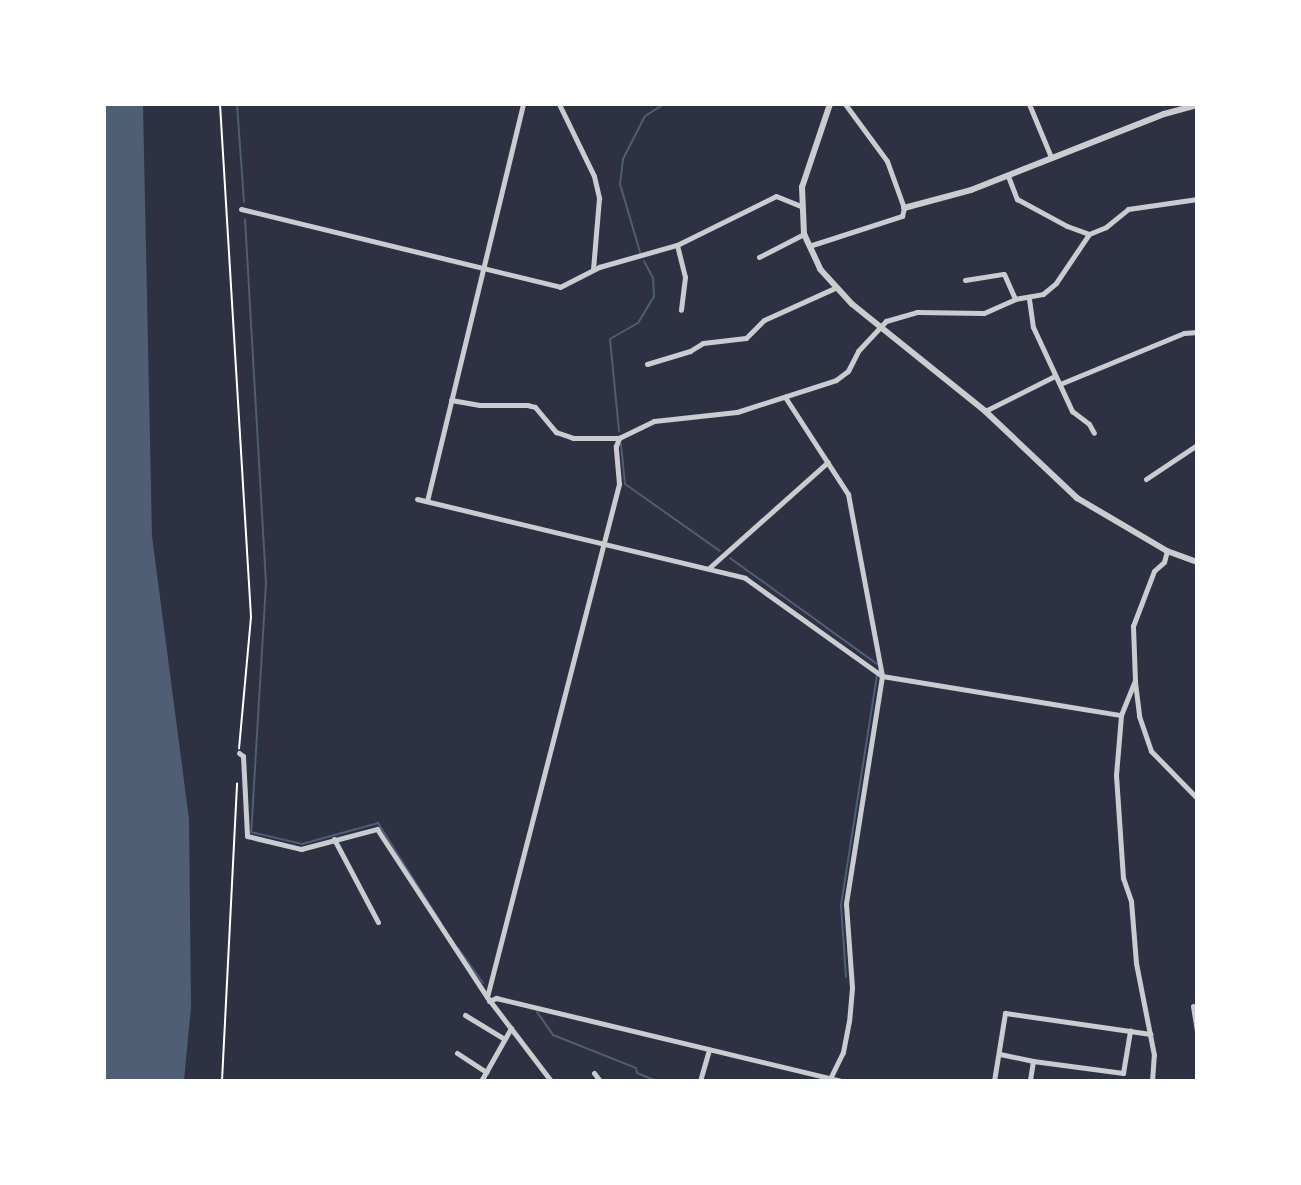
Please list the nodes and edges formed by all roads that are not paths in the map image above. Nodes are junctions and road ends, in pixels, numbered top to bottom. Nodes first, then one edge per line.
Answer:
1 (523, 104) edge
2 (559, 104) edge
3 (830, 104) edge
4 (845, 104) edge
5 (1029, 104) edge
6 (1197, 105) edge
7 (1051, 157) junction
8 (1008, 176) junction
9 (1197, 199) edge
10 (801, 206) junction
11 (904, 208) junction
12 (241, 209) dead end
13 (804, 234) junction
14 (1089, 234) junction
15 (677, 245) junction
16 (808, 247) junction
17 (759, 257) dead end
18 (593, 269) junction
19 (483, 271) junction
20 (965, 280) dead end
21 (835, 288) junction
22 (1015, 299) junction
23 (1029, 299) junction
24 (681, 310) dead end
25 (879, 326) junction
26 (1197, 332) edge
27 (647, 364) dead end
28 (1055, 376) junction
29 (1060, 384) junction
30 (785, 397) junction
31 (451, 400) junction
32 (985, 411) junction
33 (1094, 433) dead end
34 (619, 438) junction
35 (1197, 445) edge
36 (828, 462) junction
37 (1146, 479) dead end
38 (417, 499) dead end
39 (427, 501) junction
40 (603, 544) junction
41 (1167, 551) junction
42 (1197, 562) edge
43 (708, 569) junction
44 (882, 676) junction
45 (1135, 681) junction
46 (1121, 715) junction
47 (239, 753) road end
48 (1197, 798) edge
49 (334, 839) junction
50 (378, 922) dead end
51 (488, 999) junction
52 (1193, 1006) dead end
53 (465, 1015) dead end
54 (511, 1028) junction
55 (1197, 1030) edge
56 (1130, 1031) junction
57 (1150, 1034) junction
58 (503, 1038) junction
59 (709, 1050) junction
60 (457, 1053) dead end
61 (1000, 1054) junction
62 (1033, 1061) junction
63 (486, 1072) junction
64 (594, 1073) dead end
65 (830, 1080) edge
66 (481, 1081) edge
67 (551, 1081) edge
68 (600, 1081) edge
69 (700, 1081) edge
70 (842, 1081) edge
71 (994, 1081) edge
72 (1030, 1081) edge
73 (1152, 1081) edge

1 - 19 street
2 - 18 street
3 - 10 street
4 - 11 street
5 - 7 street
6 - 7 street
7 - 8 street
8 - 11 street
8 - 14 street
9 - 14 street
10 - 13 street
10 - 15 street
11 - 16 street
12 - 19 street
13 - 16 street
13 - 17 street
14 - 23 street
15 - 18 street
15 - 24 street
16 - 21 street
18 - 19 street
19 - 31 street
20 - 22 street
21 - 25 street
21 - 27 street
22 - 23 street
22 - 25 street
23 - 28 street
25 - 30 street
25 - 32 street
26 - 29 street
28 - 29 street
28 - 32 street
29 - 33 street
30 - 34 street
30 - 36 street
31 - 34 street
31 - 39 street
32 - 41 street
34 - 40 street
35 - 37 street
36 - 43 street
36 - 44 street
38 - 39 street
39 - 40 street
40 - 43 street
40 - 51 street
41 - 42 street
41 - 45 street
43 - 44 street
44 - 46 street
44 - 65 street
45 - 46 street
45 - 48 street
46 - 57 street
47 - 49 street
49 - 50 street
49 - 51 street
51 - 54 street
51 - 59 street
52 - 55 street
53 - 58 street
54 - 58 street
54 - 67 street
56 - 57 street
56 - 61 street
56 - 62 street
57 - 73 street
58 - 63 street
59 - 65 street
59 - 69 street
60 - 63 street
61 - 62 street
61 - 71 street
62 - 72 street
63 - 66 street
64 - 68 street
65 - 70 street

